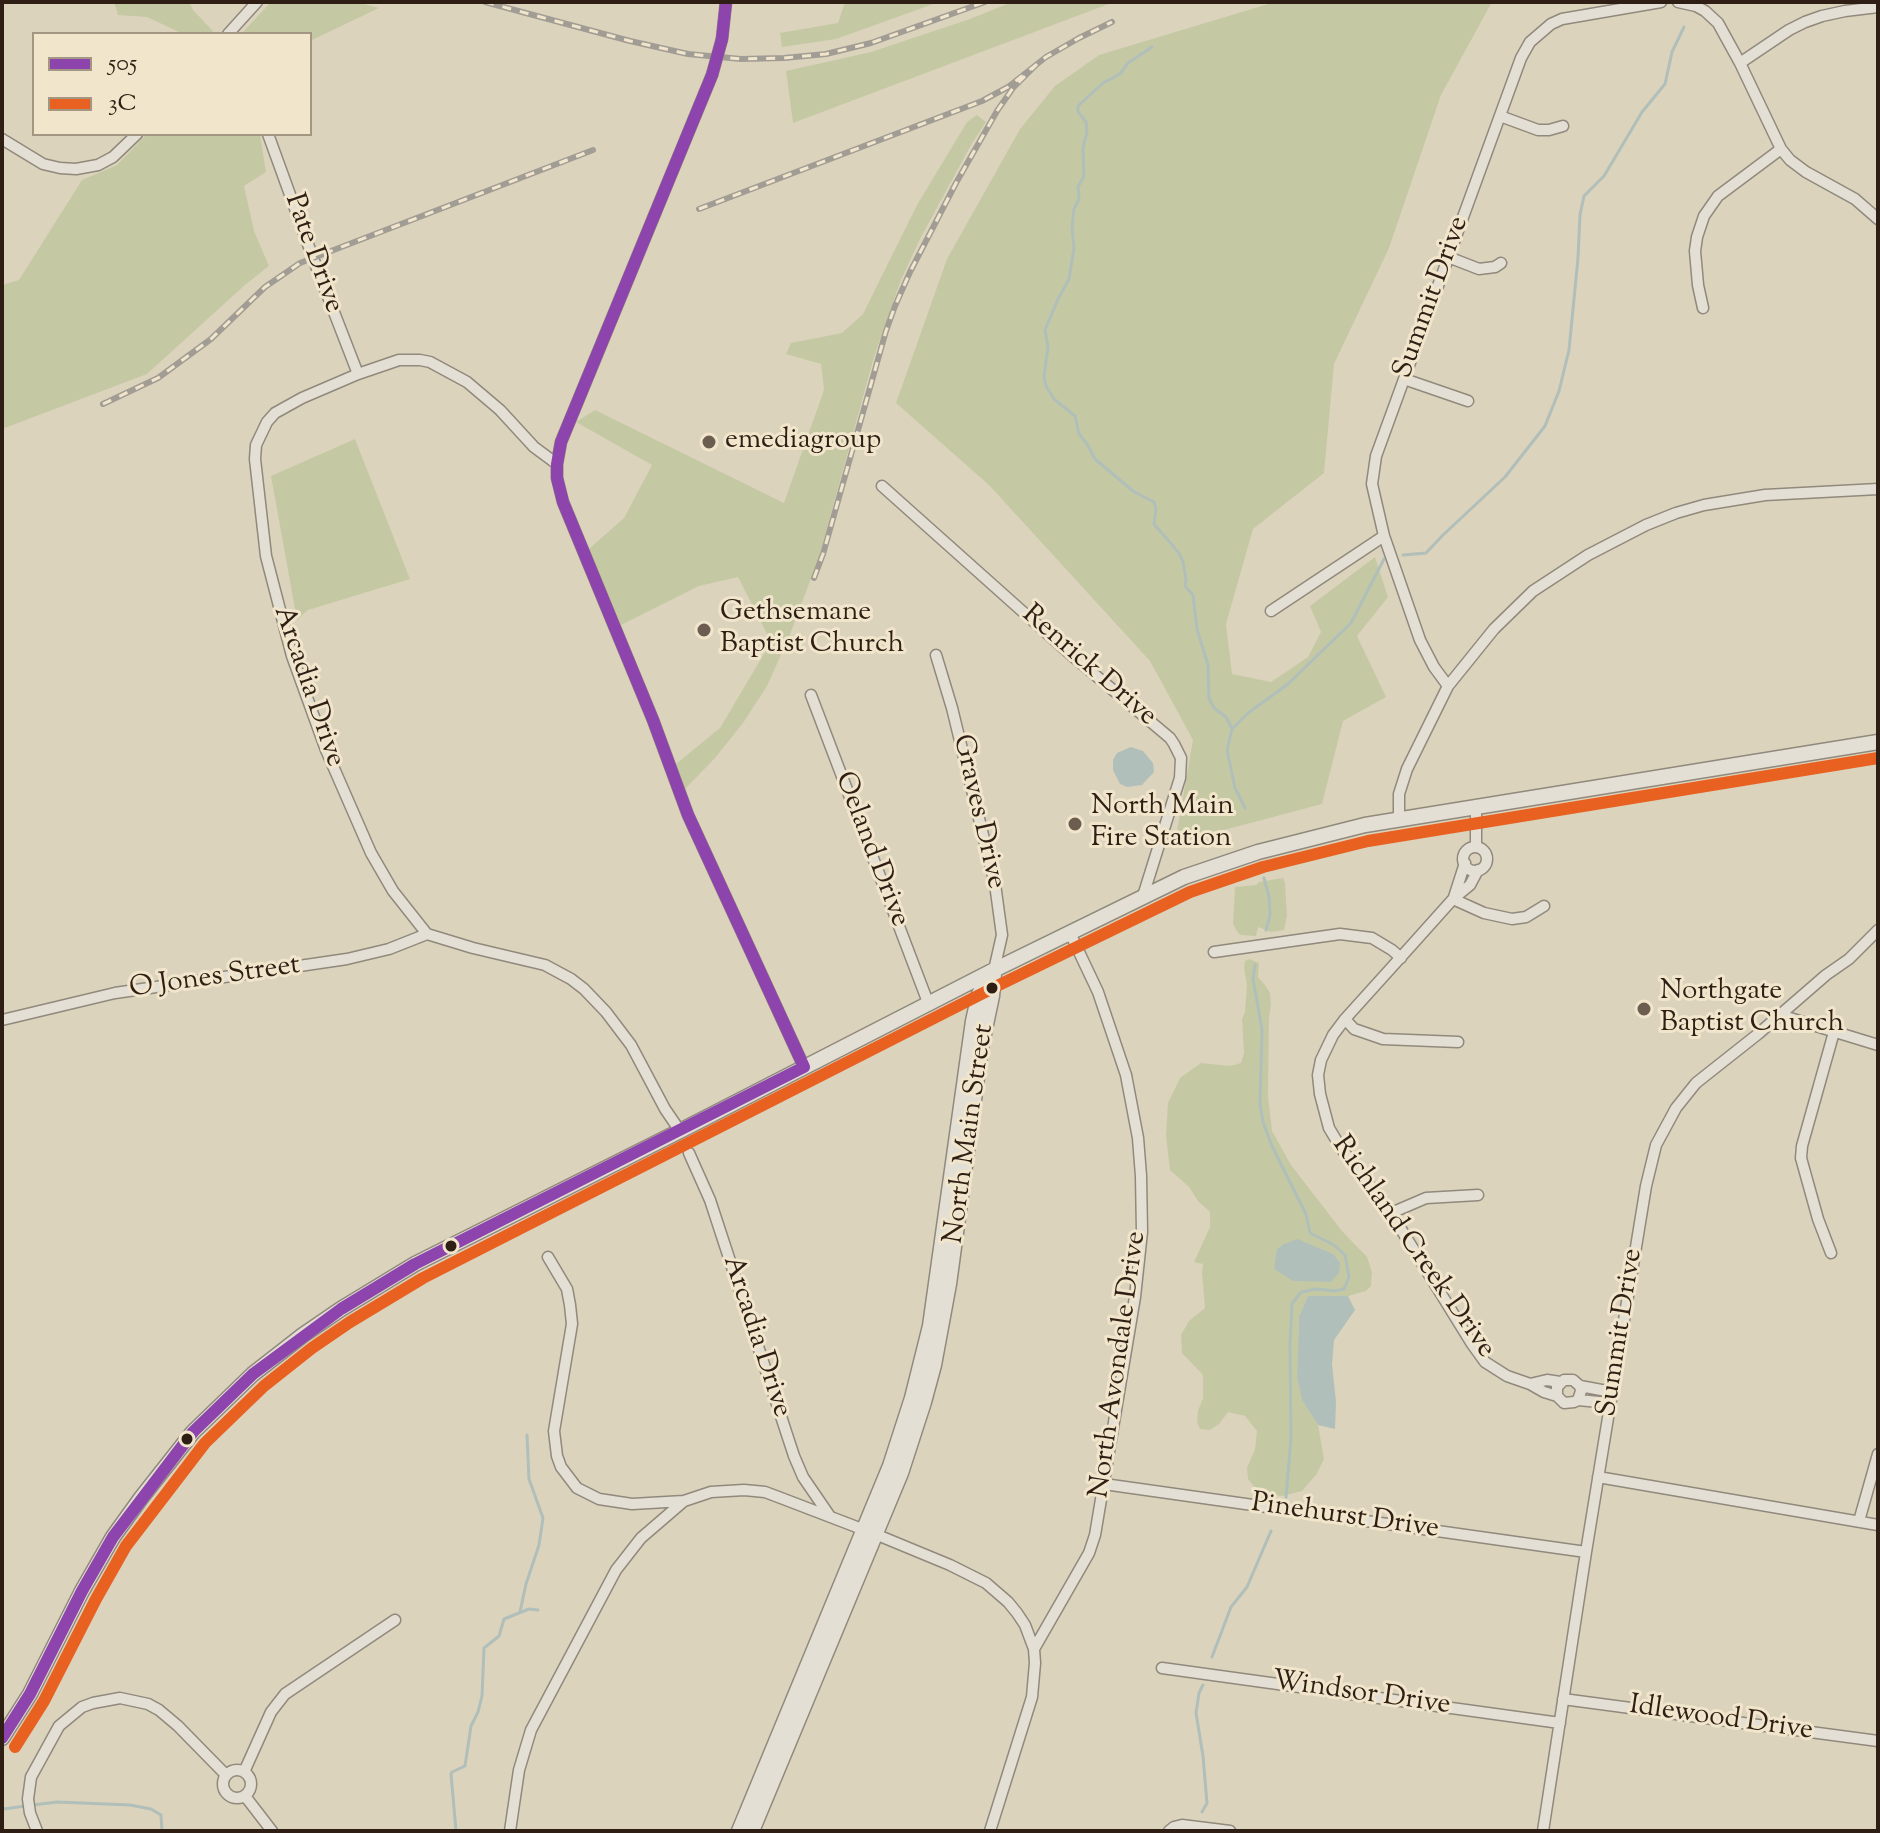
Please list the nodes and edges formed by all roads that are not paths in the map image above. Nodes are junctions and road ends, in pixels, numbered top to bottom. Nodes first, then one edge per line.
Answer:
1 (257, 2) edge
2 (726, 2) edge
3 (1661, 2) edge
4 (1678, 2) edge
5 (1878, 7) edge
6 (230, 32) edge
7 (1740, 63) junction
8 (1500, 116) junction
9 (1563, 126) dead end
10 (135, 136) edge
11 (269, 136) edge
12 (2, 139) edge
13 (1781, 149) junction
14 (1878, 219) edge
15 (1448, 257) junction
16 (1501, 263) dead end
17 (1703, 308) dead end
18 (358, 374) junction
19 (1404, 379) junction
20 (1468, 401) dead end
21 (557, 464) junction
22 (882, 486) dead end
23 (1878, 489) edge
24 (1384, 536) junction
25 (1271, 611) dead end
26 (936, 655) dead end
27 (1448, 686) junction
28 (811, 695) dead end
29 (1878, 742) edge
30 (1476, 807) junction
31 (1399, 819) junction
32 (1476, 847) junction
33 (1465, 863) junction
34 (1478, 870) junction
35 (1143, 896) junction
36 (1453, 899) junction
37 (1544, 906) dead end
38 (1878, 930) edge
39 (1070, 933) junction
40 (427, 934) junction
41 (1214, 952) dead end
42 (1401, 958) junction
43 (994, 970) junction
44 (929, 1005) junction
45 (1780, 1015) junction
46 (1345, 1019) junction
47 (2, 1020) edge
48 (1834, 1032) junction
49 (1458, 1042) dead end
50 (1878, 1045) edge
51 (804, 1067) junction
52 (680, 1131) junction
53 (689, 1153) dead end
54 (1478, 1195) dead end
55 (1391, 1213) junction
56 (1831, 1253) dead end
57 (548, 1257) dead end
58 (1560, 1382) junction
59 (1530, 1384) junction
60 (1580, 1386) junction
61 (1557, 1396) junction
62 (1611, 1398) junction
63 (1578, 1400) junction
64 (1878, 1454) edge
65 (1598, 1477) junction
66 (1104, 1484) junction
67 (684, 1501) junction
68 (830, 1516) junction
69 (1859, 1521) junction
70 (1878, 1525) edge
71 (870, 1532) junction
72 (1586, 1552) junction
73 (395, 1620) dead end
74 (1034, 1649) junction
75 (1162, 1668) dead end
76 (1563, 1699) junction
77 (1560, 1723) junction
78 (2, 1738) edge
79 (1878, 1741) edge
80 (244, 1772) junction
81 (226, 1775) junction
82 (245, 1796) junction
83 (37, 1831) edge
84 (272, 1831) edge
85 (510, 1831) edge
86 (739, 1831) edge
87 (752, 1831) edge
88 (990, 1831) edge
89 (1169, 1831) edge
90 (1230, 1831) edge
91 (1543, 1831) edge

1 - 6 street
2 - 21 street, bridge
3 - 8 street, Summit Drive
4 - 7 street
5 - 7 street
7 - 13 street
8 - 9 street
8 - 15 street, Summit Drive
10 - 12 street
11 - 18 street, Pate Drive
13 - 14 street
13 - 17 street
15 - 16 street
15 - 19 street, Summit Drive
18 - 21 street, Arcadia Drive
18 - 40 street, Arcadia Drive
19 - 20 street
19 - 24 street, Summit Drive
21 - 51 street
22 - 35 street, Renrick Drive
23 - 27 street
24 - 25 street
24 - 27 street, Summit Drive
26 - 43 street, Graves Drive
27 - 31 street
28 - 44 street, Oeland Drive
29 - 30 street
30 - 31 street
30 - 32 street
31 - 35 street
32 - 33 street, Richland Creek Drive
32 - 34 street
33 - 34 street
33 - 36 street, Richland Creek Drive
34 - 36 street, Richland Creek Drive
35 - 39 street
36 - 37 street
36 - 42 street, Richland Creek Drive
38 - 45 street, Summit Drive
39 - 43 street
39 - 66 street, North Avondale Drive
40 - 47 street, O Jones Street
40 - 52 street
41 - 42 street
42 - 46 street, Richland Creek Drive
43 - 44 street
43 - 71 street, North Main Street
44 - 51 street
45 - 48 street
45 - 62 street, Summit Drive
46 - 49 street
46 - 55 street, Richland Creek Drive
48 - 50 street
48 - 56 street
51 - 52 street
52 - 78 street
53 - 68 street, Arcadia Drive
54 - 55 street
55 - 59 street, Richland Creek Drive
57 - 67 street
58 - 59 street, Richland Creek Drive
58 - 60 street, Richland Creek Drive
58 - 61 street
59 - 61 street, Richland Creek Drive
60 - 62 street, Richland Creek Drive
60 - 63 street
61 - 63 street, Richland Creek Drive
62 - 63 street, Richland Creek Drive
62 - 65 street, Summit Drive
64 - 69 street
65 - 69 street
65 - 72 street, Summit Drive
66 - 72 street, Pinehurst Drive
66 - 74 street, North Avondale Drive
67 - 68 street
67 - 85 street
68 - 71 street
69 - 70 street
71 - 74 street
71 - 86 street, North Main Street
71 - 87 street, North Main Street
72 - 76 street, Summit Drive
73 - 80 street
74 - 88 street
75 - 77 street, Windsor Drive
76 - 77 street, Summit Drive
76 - 79 street, Idlewood Drive
77 - 91 street, Summit Drive
80 - 81 street
80 - 82 street
81 - 82 street
81 - 83 street
82 - 84 street
89 - 90 street

